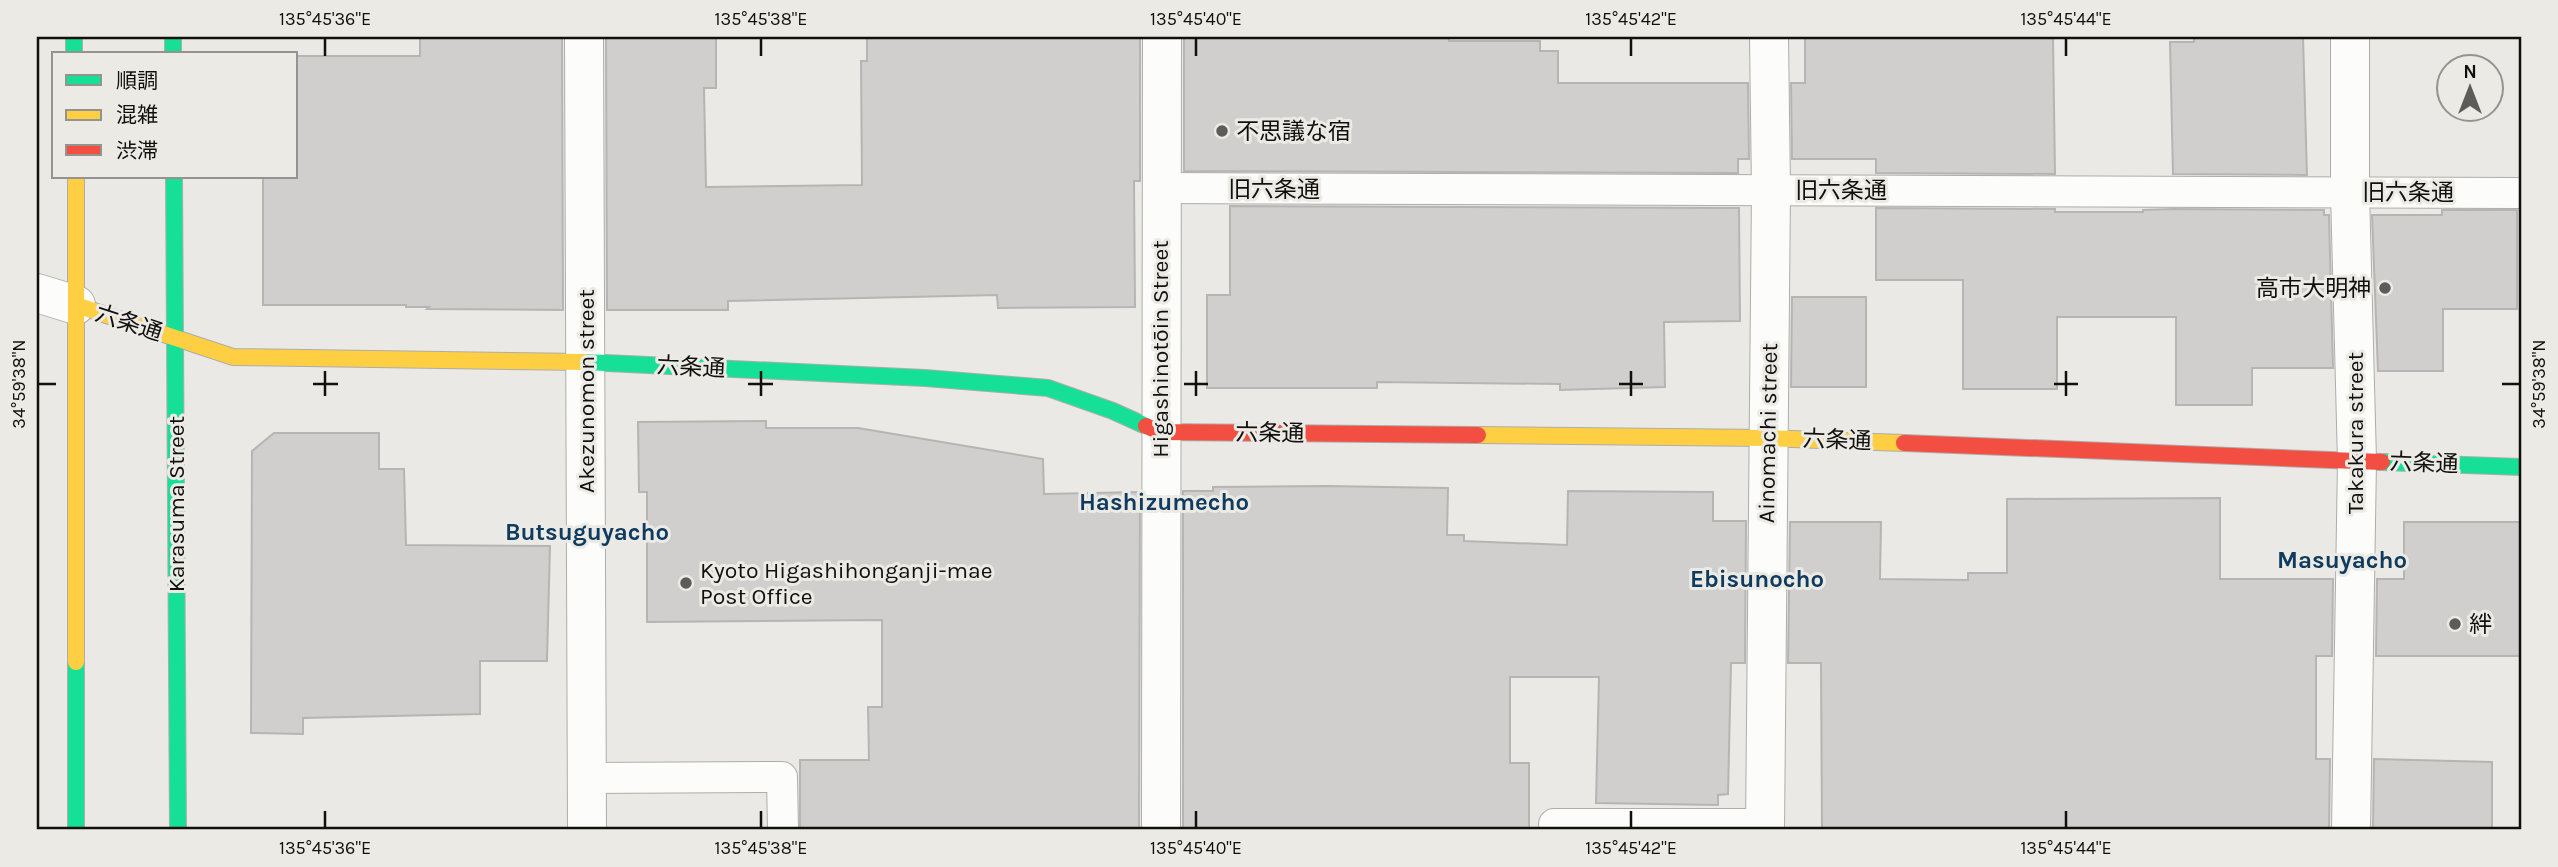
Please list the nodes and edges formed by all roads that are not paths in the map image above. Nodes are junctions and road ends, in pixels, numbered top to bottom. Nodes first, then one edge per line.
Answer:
1 (584, 37) edge
2 (1162, 37) edge
3 (1769, 37) edge
4 (2350, 37) edge
5 (76, 178) edge
6 (174, 178) edge
7 (1161, 188) junction
8 (1771, 190) junction
9 (2350, 192) junction
10 (2521, 193) edge
11 (37, 293) edge
12 (75, 305) junction
13 (175, 338) junction
14 (586, 362) junction
15 (1160, 432) junction
16 (1767, 438) junction
17 (2357, 461) junction
18 (2521, 467) edge
19 (587, 778) junction
20 (1555, 824) dead end
21 (1765, 827) edge
22 (76, 830) edge
23 (178, 830) edge
24 (587, 830) edge
25 (783, 830) edge
26 (1161, 830) edge
27 (2351, 830) edge

1 - 14 street, Akezunomon street
2 - 7 street, Higashinotōin Street
3 - 8 street, Ainomachi street
4 - 9 street, Takakura street
5 - 12 main road
6 - 13 main road, Karasuma Street
7 - 8 lane, 旧六条通
7 - 15 street, Higashinotōin Street
8 - 9 lane, 旧六条通
8 - 16 street, Ainomachi street
9 - 10 lane, 旧六条通
9 - 17 street, Takakura street
11 - 12 street, 六条通
12 - 13 main road, 六条通
12 - 22 main road
13 - 14 main road, 六条通
13 - 23 main road, Karasuma Street
14 - 15 main road, 六条通
14 - 19 street, Akezunomon street
15 - 16 main road, 六条通
15 - 26 street, Higashinotōin Street
16 - 17 main road, 六条通
16 - 21 street, Ainomachi street
17 - 18 main road, 六条通
17 - 27 street, Takakura street
19 - 24 street, Akezunomon street
19 - 25 lane
20 - 21 lane

